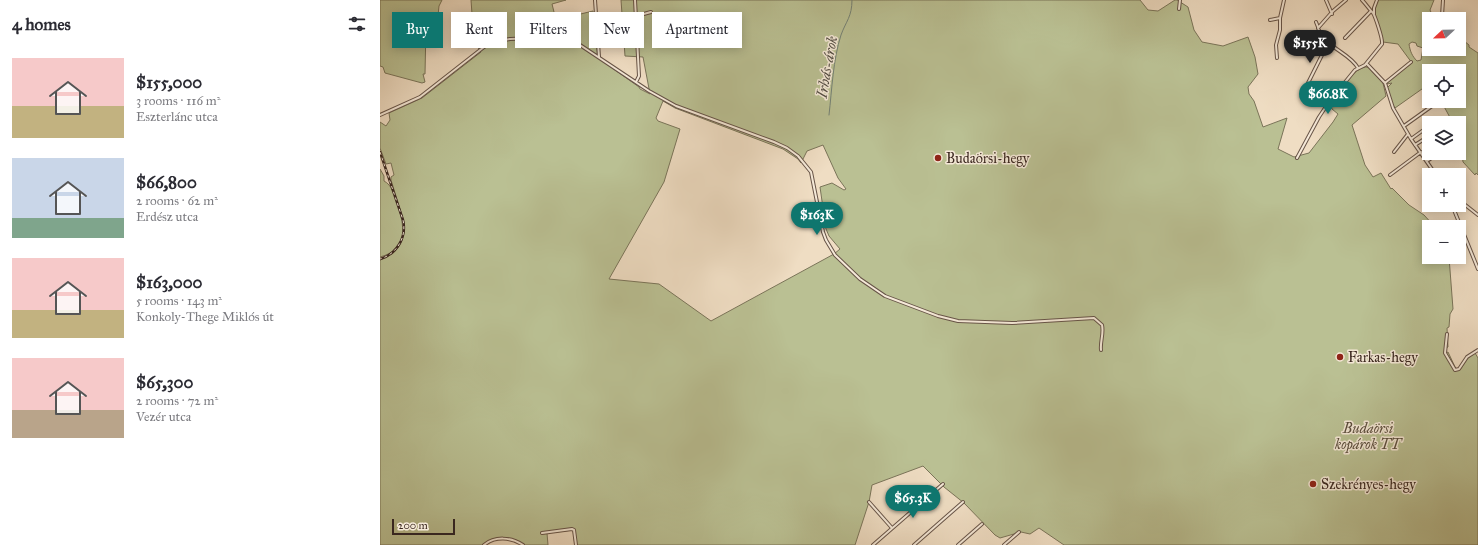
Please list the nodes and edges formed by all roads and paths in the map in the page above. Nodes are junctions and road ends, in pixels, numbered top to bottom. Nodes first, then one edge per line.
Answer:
1 (595, 0) edge
2 (635, 0) edge
3 (1180, 0) edge
4 (1284, 0) edge
5 (1326, 0) edge
6 (1346, 0) edge
7 (1362, 0) edge
8 (1377, 0) edge
9 (1443, 0) edge
10 (1179, 9) dead end
11 (1371, 11) junction
12 (636, 12) edge
13 (651, 12) dead end
14 (1442, 12) edge
15 (644, 14) edge
16 (1332, 14) junction
17 (1374, 14) junction
18 (1280, 18) junction
19 (1270, 20) dead end
20 (1316, 22) dead end
21 (1318, 28) junction
22 (1346, 38) dead end
23 (1328, 42) junction
24 (638, 48) edge
25 (599, 57) junction
26 (1277, 58) dead end
27 (1411, 62) dead end
28 (1367, 63) junction
29 (1358, 68) junction
30 (636, 82) junction
31 (1385, 83) junction
32 (1329, 102) junction
33 (1429, 108) edge
34 (380, 115) edge
35 (1404, 126) junction
36 (1422, 131) edge
37 (1408, 134) junction
38 (1411, 139) junction
39 (1422, 140) edge
40 (1415, 145) junction
41 (1394, 152) dead end
42 (1421, 152) junction
43 (1297, 158) dead end
44 (1427, 161) joint
45 (1432, 168) edge
46 (1390, 175) dead end
47 (1466, 206) edge
48 (1455, 212) edge
49 (1478, 215) edge
50 (1478, 270) edge
51 (1447, 334) dead end
52 (1101, 350) dead end
53 (1478, 350) edge
54 (943, 484) dead end
55 (869, 502) dead end
56 (963, 502) dead end
57 (982, 524) dead end
58 (892, 528) junction
59 (1019, 532) dead end
60 (542, 533) dead end
61 (484, 545) edge
62 (523, 545) edge
63 (576, 545) edge
64 (873, 545) edge
65 (914, 545) edge
66 (958, 545) edge
67 (1004, 545) edge

1 - 25 street
2 - 12 street
3 - 10 street
4 - 18 street
5 - 16 street
6 - 16 street
7 - 11 street
8 - 17 street
9 - 14 street
11 - 17 street
11 - 22 street
13 - 15 street
16 - 21 street
17 - 28 street
18 - 19 street
18 - 26 street
20 - 21 street
21 - 23 street
23 - 29 street
23 - 32 street
24 - 30 street
25 - 30 street
25 - 34 street
27 - 31 street
28 - 29 street
28 - 31 street
29 - 32 street
30 - 52 street
31 - 35 street
32 - 43 street
33 - 35 street
35 - 37 street
36 - 38 street
37 - 38 street
37 - 41 street
38 - 40 street
39 - 40 street
40 - 42 street
42 - 44 street
42 - 46 street
44 - 45 street
47 - 49 street
48 - 50 street
51 - 53 street
54 - 58 street
55 - 58 street
56 - 65 street
57 - 66 street
58 - 64 street
59 - 67 street
60 - 63 street
61 - 62 street

